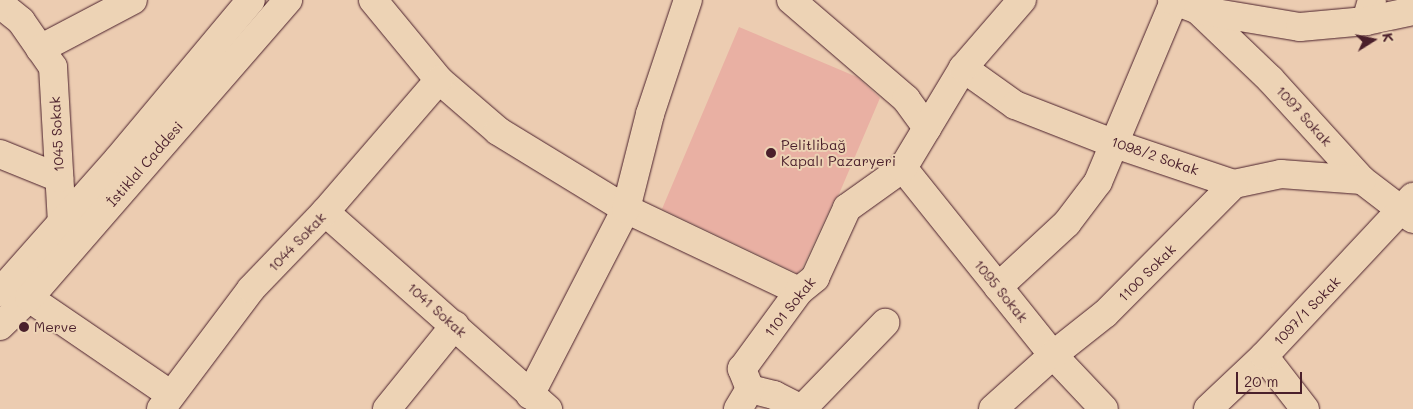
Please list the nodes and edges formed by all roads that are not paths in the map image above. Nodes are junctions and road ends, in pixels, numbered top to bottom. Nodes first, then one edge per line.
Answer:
1 (134, 0) edge
2 (288, 0) edge
3 (373, 0) edge
4 (688, 0) edge
5 (792, 0) edge
6 (1022, 0) edge
7 (240, 3) edge
8 (0, 4) edge
9 (1182, 4) edge
10 (1369, 10) edge
11 (1413, 11) edge
12 (40, 49) junction
13 (963, 68) junction
14 (439, 80) junction
15 (927, 128) junction
16 (1115, 144) junction
17 (0, 154) edge
18 (904, 168) junction
19 (60, 178) junction
20 (1362, 180) junction
21 (1234, 184) junction
22 (626, 209) junction
23 (1410, 209) edge
24 (326, 212) junction
25 (62, 223) junction
26 (998, 287) junction
27 (12, 291) edge
28 (799, 291) junction
29 (885, 323) dead end
30 (455, 325) junction
31 (0, 326) edge
32 (1053, 355) junction
33 (1264, 356) junction
34 (744, 399) edge
35 (165, 402) edge
36 (539, 402) edge
37 (387, 409) edge
38 (802, 409) edge
39 (993, 409) edge
40 (1104, 409) edge
41 (1208, 409) edge
42 (1305, 409) edge

1 - 12 street
2 - 27 street, İstiklal Caddesi
3 - 14 street
4 - 22 street
5 - 15 street
6 - 13 street
7 - 25 street, İstiklal Caddesi
8 - 12 street, 1045 Sokak
9 - 10 street
9 - 16 street
9 - 20 street, 1097 Sokak
10 - 11 street
12 - 19 street, 1045 Sokak
13 - 15 street
13 - 16 street, 1098/2 Sokak
14 - 22 street
14 - 24 street, 1044 Sokak
15 - 18 street
16 - 21 street, 1098/2 Sokak
16 - 26 street
17 - 19 street
18 - 26 street, 1095 Sokak
18 - 28 street, 1101 Sokak
19 - 25 street, 1045 Sokak
20 - 21 street
20 - 23 street, 1097 Sokak
21 - 32 street, 1100 Sokak
22 - 28 street
22 - 36 street
23 - 33 street, 1097/1 Sokak
24 - 30 street, 1041 Sokak
24 - 35 street, 1044 Sokak
25 - 27 street, İstiklal Caddesi
26 - 32 street, 1095 Sokak
27 - 31 street, İstiklal Caddesi
27 - 35 street
28 - 34 street, 1101 Sokak
29 - 38 street
30 - 36 street, 1041 Sokak
30 - 37 street
32 - 39 street, 1100 Sokak
32 - 40 street, 1095 Sokak
33 - 41 street, 1097/1 Sokak
33 - 42 street
34 - 38 street

